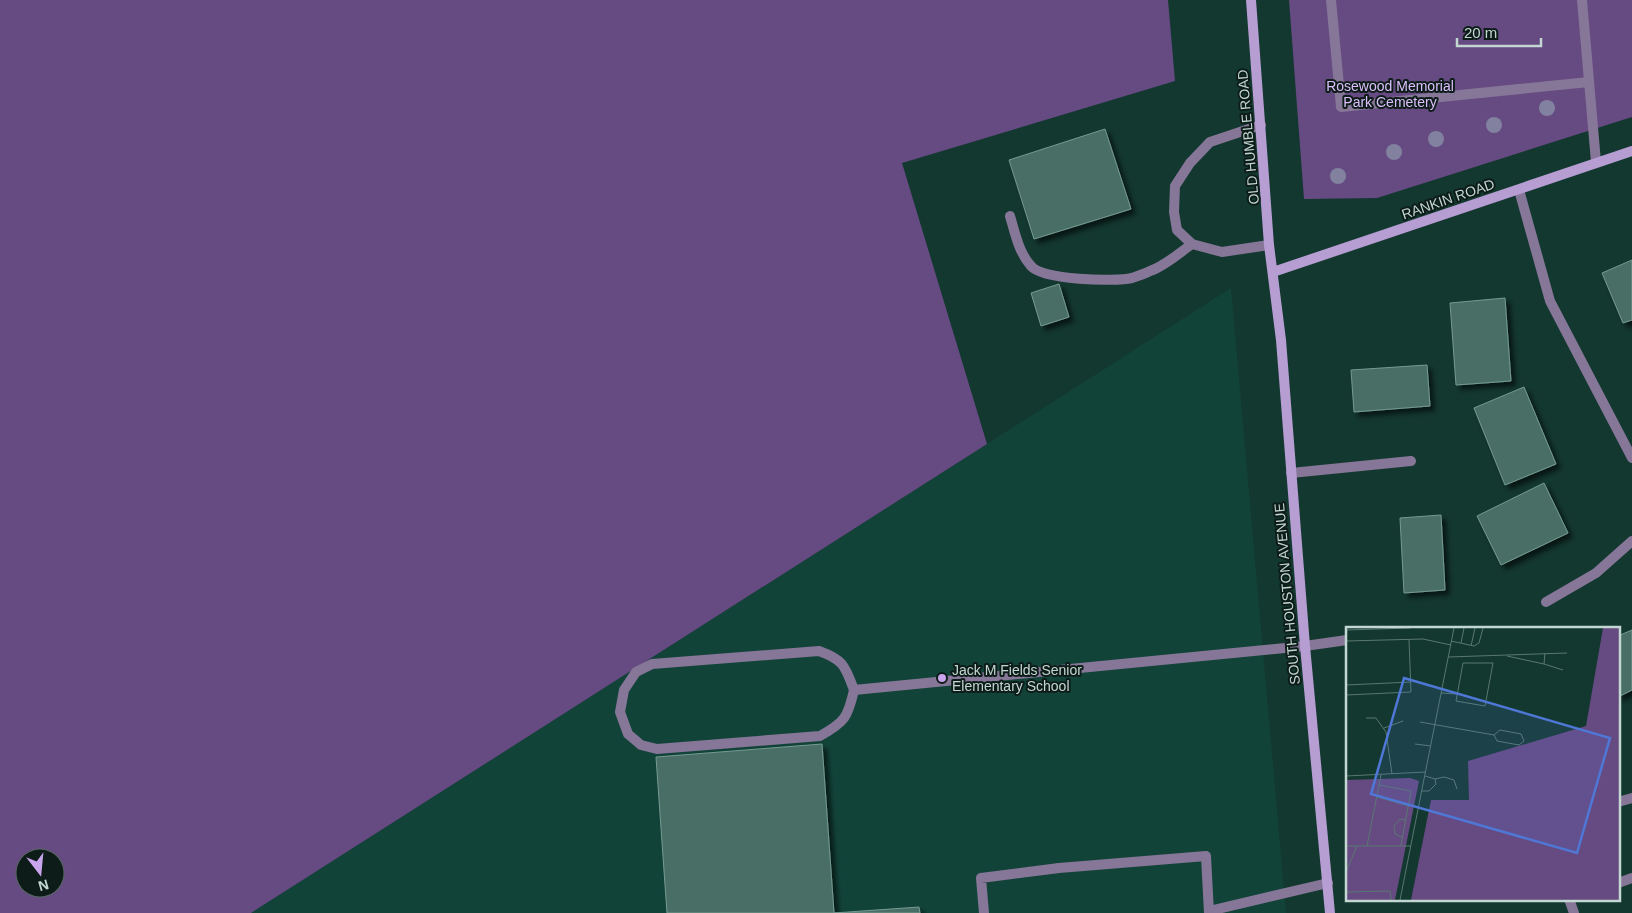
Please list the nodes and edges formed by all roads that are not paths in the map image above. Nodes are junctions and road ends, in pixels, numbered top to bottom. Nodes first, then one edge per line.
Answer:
1 (1252, 0) edge
2 (1331, 0) edge
3 (1582, 0) edge
4 (1589, 82) junction
5 (1261, 125) junction
6 (1632, 151) edge
7 (1596, 162) junction
8 (1519, 190) junction
9 (1010, 216) dead end
10 (1192, 244) junction
11 (1269, 245) junction
12 (1272, 272) junction
13 (1632, 458) edge
14 (1411, 461) dead end
15 (1291, 473) junction
16 (1632, 541) edge
17 (1546, 602) dead end
18 (1346, 640) edge
19 (1305, 646) junction
20 (854, 690) junction
21 (1632, 878) edge
22 (1620, 882) edge
23 (1328, 883) junction
24 (1569, 900) edge
25 (1209, 912) edge
26 (984, 913) edge
27 (1330, 913) edge
28 (1574, 913) edge

1 - 5 main road, OLD HUMBLE ROAD
2 - 4 lane
3 - 4 lane
4 - 7 lane
5 - 10 lane
5 - 11 main road, OLD HUMBLE ROAD
6 - 7 main road, RANKIN ROAD
7 - 8 main road, RANKIN ROAD
8 - 12 main road, RANKIN ROAD
8 - 13 lane
9 - 10 lane
10 - 11 lane
11 - 12 main road, OLD HUMBLE ROAD
12 - 15 main road, SOUTH HOUSTON AVENUE
14 - 15 lane
15 - 19 main road, SOUTH HOUSTON AVENUE
16 - 17 lane
18 - 19 lane
19 - 20 lane
19 - 23 main road, SOUTH HOUSTON AVENUE
20 - 20 lane
21 - 22 lane
23 - 25 lane
23 - 27 main road, SOUTH HOUSTON AVENUE
24 - 28 lane
25 - 26 lane

